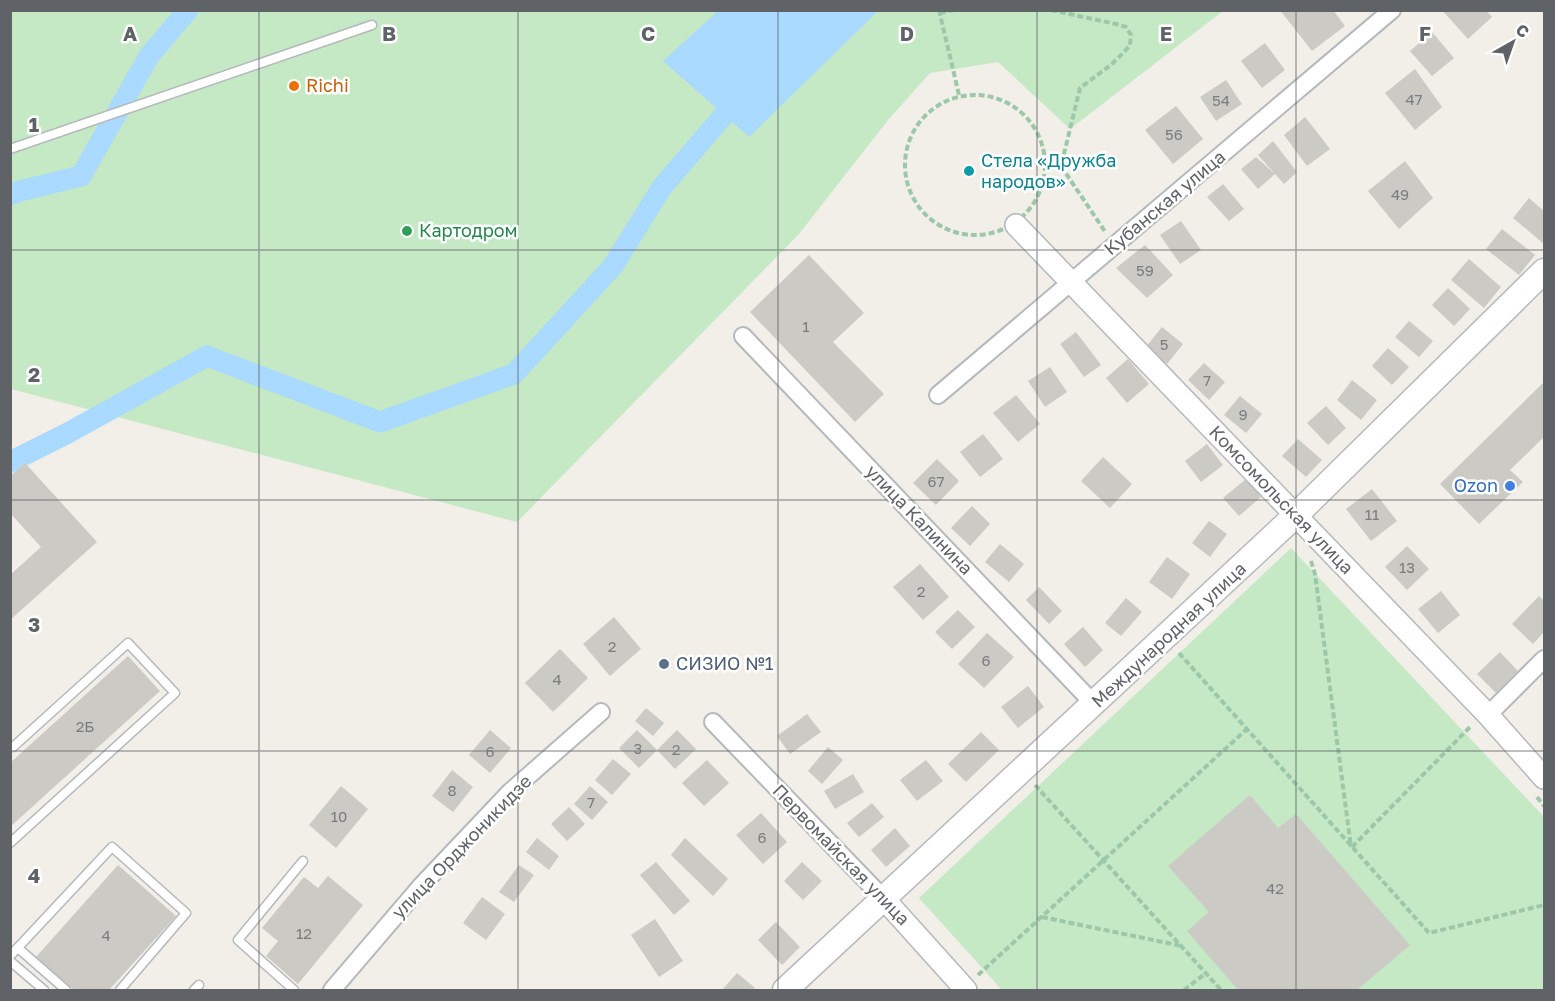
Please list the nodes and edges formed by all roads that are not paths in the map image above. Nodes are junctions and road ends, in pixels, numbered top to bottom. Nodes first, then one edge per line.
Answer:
1 (1392, 10) edge
2 (372, 26) dead end
3 (10, 149) edge
4 (1016, 225) road end
5 (1545, 271) edge
6 (1071, 283) junction
7 (743, 336) dead end
8 (938, 395) dead end
9 (1296, 515) junction
10 (1545, 659) edge
11 (1094, 705) junction
12 (601, 712) dead end
13 (1480, 720) junction
14 (713, 722) dead end
15 (14, 747) dead end
16 (1545, 778) edge
17 (10, 843) edge
18 (303, 861) dead end
19 (885, 900) junction
20 (18, 948) junction
21 (10, 959) edge
22 (965, 989) edge
23 (44, 990) edge
24 (66, 990) edge
25 (120, 990) edge
26 (294, 990) edge
27 (332, 990) edge
28 (786, 990) edge

1 - 6 street, Кубанская улица
2 - 3 lane
4 - 6 street, Комсомольская улица
5 - 9 main road, Международная улица
6 - 8 street, Кубанская улица
6 - 9 street, Комсомольская улица
7 - 11 street, улица Калинина
9 - 11 main road, Международная улица
9 - 13 street, Комсомольская улица
10 - 13 street
11 - 19 main road, Международная улица
12 - 27 street, улица Орджоникидзе
13 - 16 street, Комсомольская улица
14 - 19 street, Первомайская улица
15 - 17 lane
18 - 26 lane
19 - 22 street, Первомайская улица
19 - 28 main road, Международная улица
20 - 21 lane
20 - 24 lane
20 - 25 lane
21 - 23 lane

